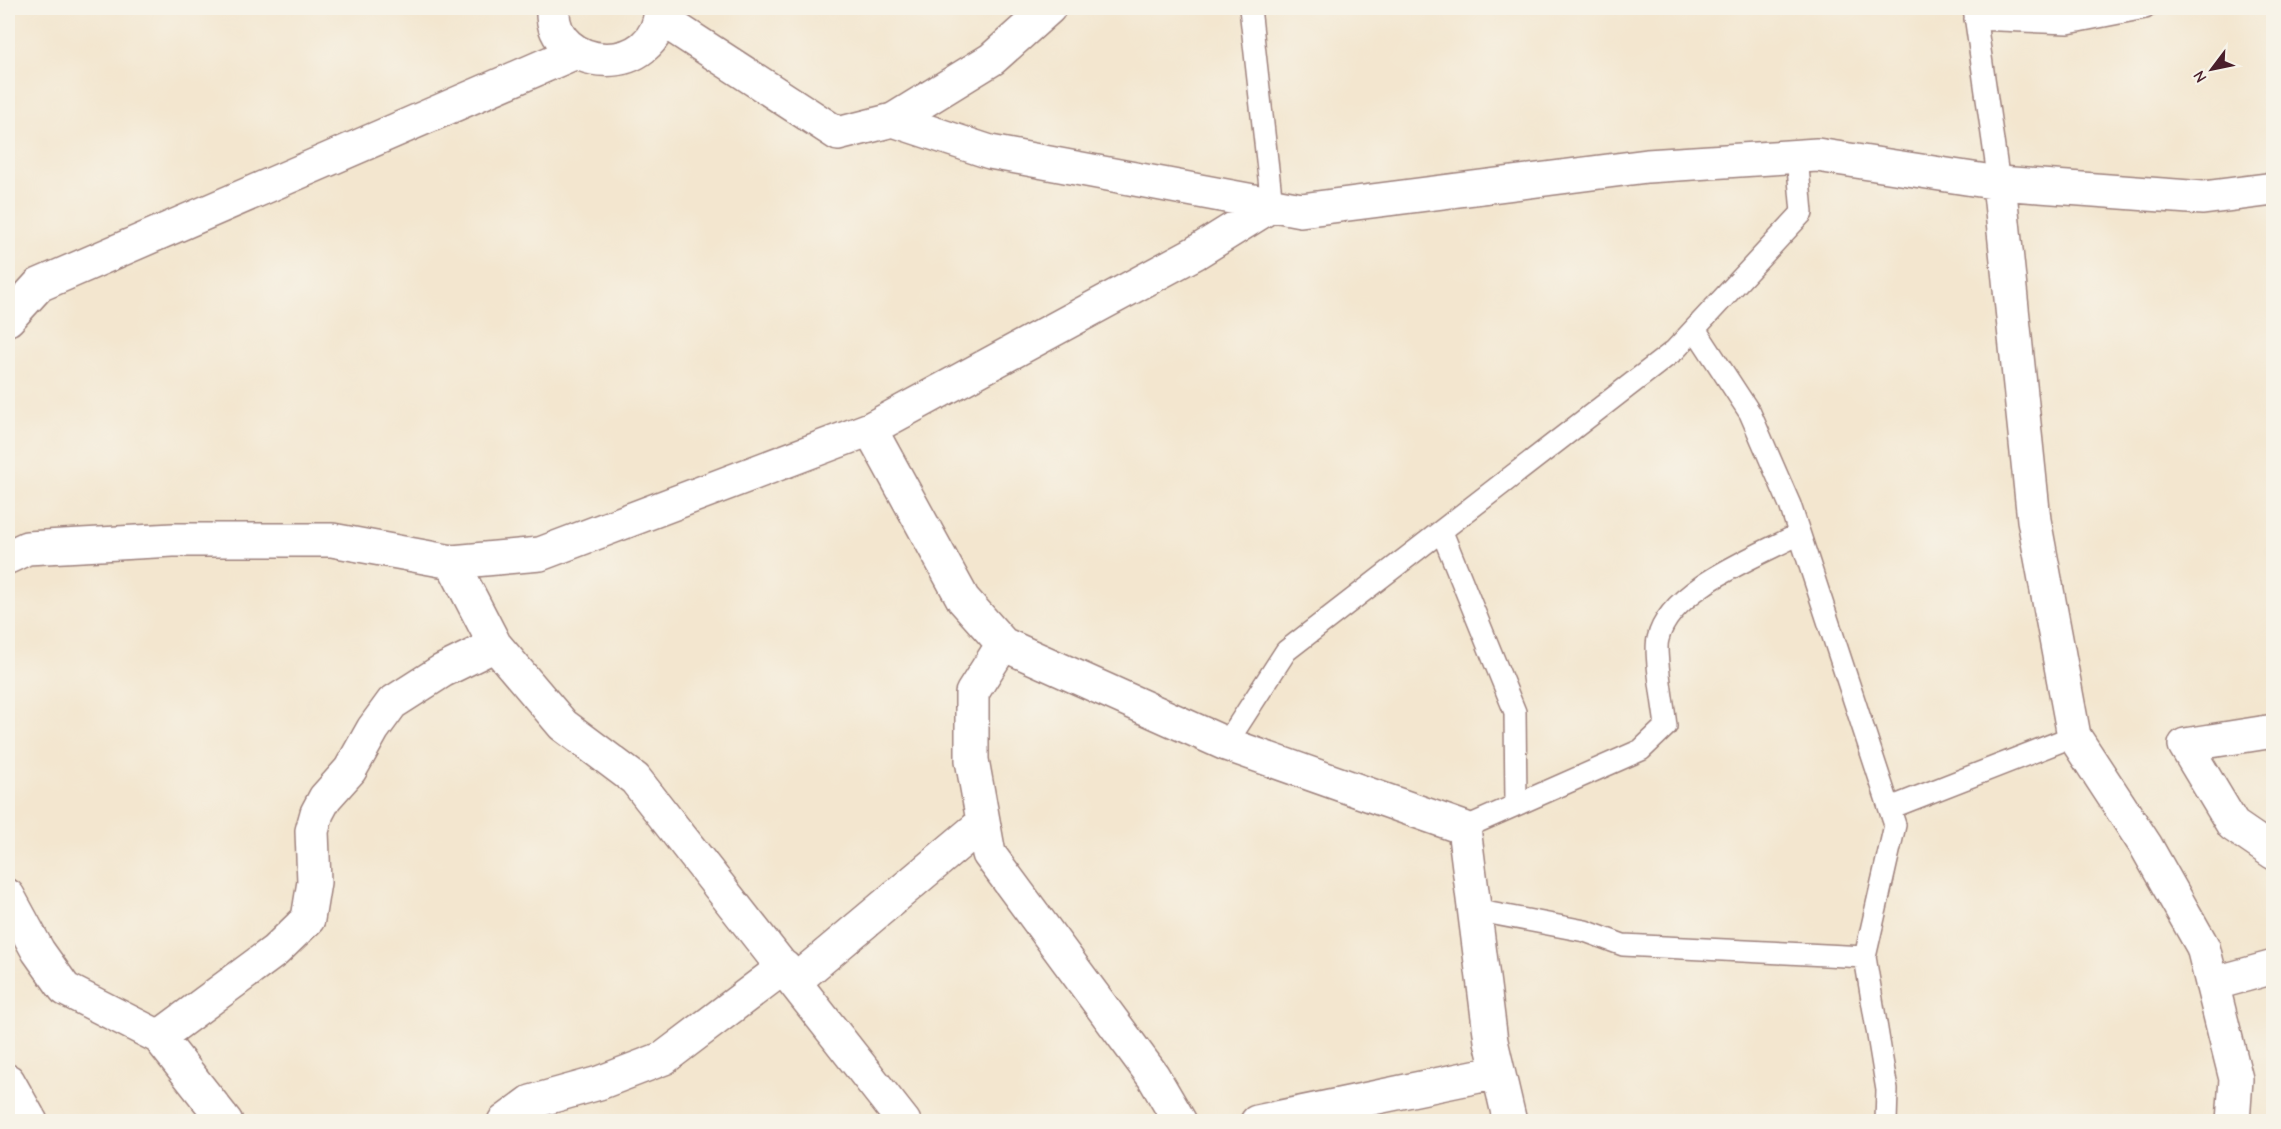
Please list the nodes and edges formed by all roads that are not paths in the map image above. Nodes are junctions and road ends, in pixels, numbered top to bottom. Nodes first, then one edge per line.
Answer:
1 (553, 8) edge
2 (1049, 8) edge
3 (1250, 8) edge
4 (2145, 8) edge
5 (661, 13) edge
6 (1975, 13) edge
7 (576, 52) junction
8 (893, 120) junction
9 (1797, 156) junction
10 (1999, 183) junction
11 (2274, 189) edge
12 (1272, 205) junction
13 (8, 318) edge
14 (1695, 329) junction
15 (870, 429) junction
16 (1442, 532) junction
17 (1799, 534) junction
18 (8, 557) edge
19 (453, 562) junction
20 (1003, 644) junction
21 (495, 645) junction
22 (2274, 731) edge
23 (2074, 736) junction
24 (1226, 744) junction
25 (1516, 803) junction
26 (1890, 808) junction
27 (983, 823) junction
28 (1464, 828) junction
29 (2274, 853) edge
30 (8, 896) edge
31 (1474, 910) junction
32 (1865, 957) junction
33 (2274, 967) edge
34 (790, 974) junction
35 (2212, 984) junction
36 (159, 1037) junction
37 (1498, 1072) junction
38 (8, 1081) edge
39 (31, 1122) edge
40 (226, 1122) edge
41 (504, 1122) edge
42 (904, 1122) edge
43 (1180, 1122) edge
44 (1257, 1122) edge
45 (1510, 1122) edge
46 (1886, 1122) edge
47 (2233, 1122) edge

1 - 7 street
2 - 8 street
3 - 12 lane
4 - 6 lane
5 - 7 street
5 - 8 street
6 - 10 lane
7 - 13 street
8 - 12 street
9 - 10 street
9 - 12 street
9 - 14 lane
10 - 11 street
10 - 23 street
12 - 15 street
14 - 16 lane
14 - 17 lane
15 - 19 street
15 - 20 street
16 - 24 lane
16 - 25 lane
17 - 25 lane
17 - 26 lane
18 - 19 street
19 - 21 street
20 - 24 street
20 - 27 street
21 - 34 street
21 - 36 street
22 - 29 street
23 - 26 lane
23 - 35 street
24 - 28 street
25 - 28 lane
26 - 32 lane
27 - 34 street
27 - 43 street
28 - 31 street
30 - 36 street
31 - 32 lane
31 - 37 street
32 - 46 lane
33 - 35 street
34 - 41 street
34 - 42 street
35 - 47 street
36 - 40 street
37 - 44 street
37 - 45 street
38 - 39 street

